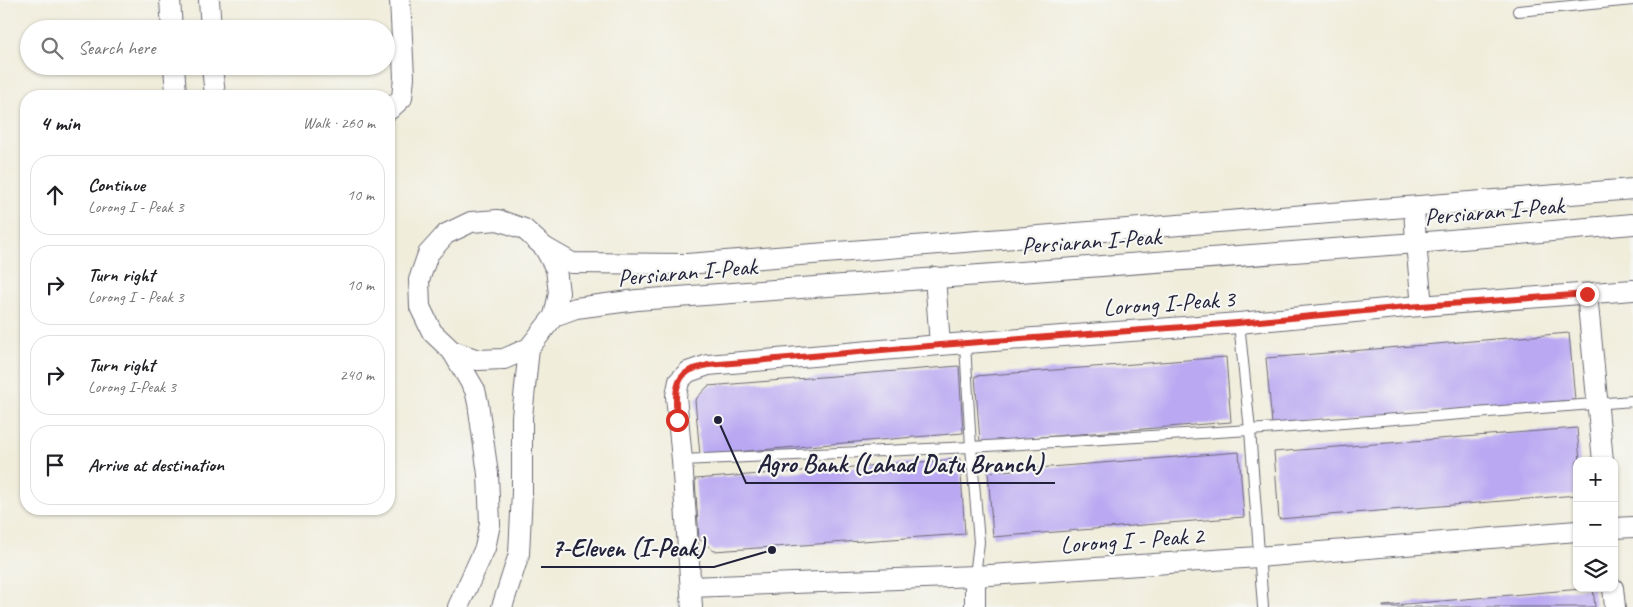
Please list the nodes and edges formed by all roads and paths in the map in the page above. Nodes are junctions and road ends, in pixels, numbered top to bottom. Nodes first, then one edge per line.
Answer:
1 (170, 0) edge
2 (209, 0) edge
3 (400, 0) edge
4 (1633, 0) edge
5 (1518, 11) dead end
6 (171, 20) edge
7 (210, 20) edge
8 (175, 75) edge
9 (213, 75) edge
10 (176, 90) edge
11 (214, 90) edge
12 (395, 104) edge
13 (1633, 189) edge
14 (1414, 207) junction
15 (1633, 224) edge
16 (1416, 243) junction
17 (544, 247) junction
18 (935, 277) junction
19 (1633, 290) edge
20 (1587, 294) junction
21 (1422, 306) junction
22 (554, 316) junction
23 (1238, 323) junction
24 (965, 344) junction
25 (940, 345) junction
26 (529, 348) junction
27 (452, 351) junction
28 (1633, 401) edge
29 (1599, 404) junction
30 (1250, 430) junction
31 (971, 447) junction
32 (1603, 457) edge
33 (682, 460) junction
34 (1633, 527) edge
35 (1618, 528) edge
36 (1573, 531) edge
37 (1258, 557) junction
38 (975, 576) junction
39 (691, 587) junction
40 (1613, 592) edge
41 (458, 607) edge
42 (502, 607) edge
43 (692, 607) edge
44 (975, 607) edge
45 (1263, 607) edge
46 (1615, 607) edge

1 - 6 street
2 - 7 street
3 - 12 street
4 - 5 lane
8 - 10 street
9 - 11 street
13 - 14 street
14 - 16 street
14 - 17 street
15 - 16 street, Persiaran I-Peak
16 - 18 street, Persiaran I-Peak
16 - 21 street
17 - 22 street
17 - 27 street
18 - 22 street, Persiaran I-Peak
18 - 25 street
19 - 20 street, Lorong I-Peak 3
20 - 21 street, Lorong I-Peak 3
20 - 29 street
21 - 23 street, Lorong I-Peak 3
22 - 26 street
23 - 24 street, Lorong I-Peak 3
23 - 30 lane
24 - 25 street, Lorong I-Peak 3
24 - 31 lane
25 - 33 street, Lorong I-Peak 3
26 - 27 street
26 - 42 street
27 - 41 street
28 - 29 lane
29 - 30 lane
29 - 32 street
30 - 31 lane
30 - 37 lane
31 - 33 lane
31 - 38 lane
33 - 39 street
34 - 35 street
36 - 37 street, Lorong I - Peak 2
37 - 38 street, Lorong I - Peak 2
37 - 45 lane
38 - 39 street, Lorong I - Peak 2
38 - 44 street
39 - 43 street
40 - 46 street

